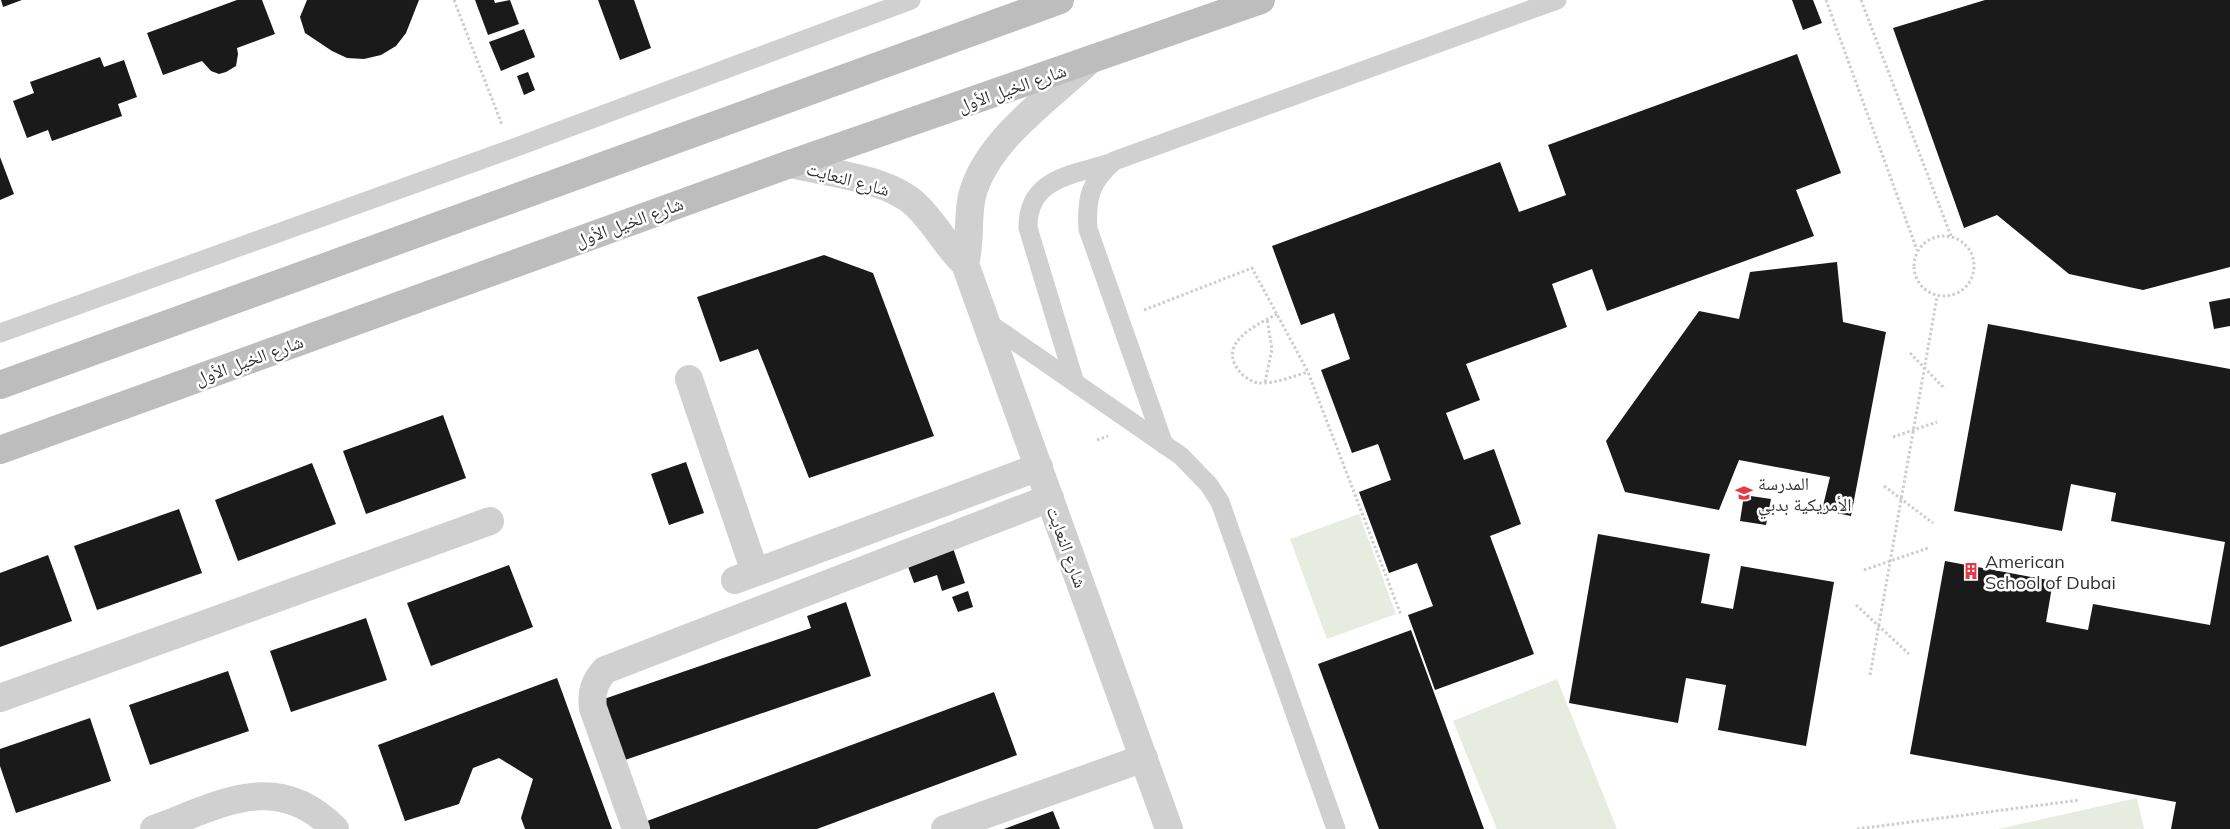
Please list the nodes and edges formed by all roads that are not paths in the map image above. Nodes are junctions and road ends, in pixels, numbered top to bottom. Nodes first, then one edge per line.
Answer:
1 (911, 0) edge
2 (1060, 0) edge
3 (1261, 0) edge
4 (1557, 0) edge
5 (1089, 61) junction
6 (1114, 161) junction
7 (790, 164) junction
8 (965, 264) junction
9 (987, 322) junction
10 (0, 333) edge
11 (689, 379) dead end
12 (1075, 383) junction
13 (0, 385) edge
14 (1164, 445) junction
15 (0, 450) edge
16 (1038, 467) junction
17 (1050, 498) junction
18 (490, 521) dead end
19 (0, 698) edge
20 (1144, 758) junction
21 (154, 829) edge
22 (335, 829) edge
23 (636, 829) edge
24 (945, 829) edge
25 (1169, 829) edge
26 (1336, 829) edge

1 - 10 lane
2 - 13 main road
3 - 5 main road, شارع الخيل الأول
4 - 6 lane
5 - 7 main road, شارع الخيل الأول
5 - 8 street
6 - 12 lane
6 - 14 lane
7 - 8 street, شارع النعايت
7 - 15 main road, شارع الخيل الأول
8 - 9 street, شارع النعايت
9 - 12 lane
9 - 16 street, شارع النعايت
11 - 16 street
12 - 14 lane
14 - 26 lane
16 - 17 street, شارع النعايت
17 - 20 street, شارع النعايت
17 - 23 street
18 - 19 street
20 - 24 street
20 - 25 street, شارع النعايت
21 - 22 street

